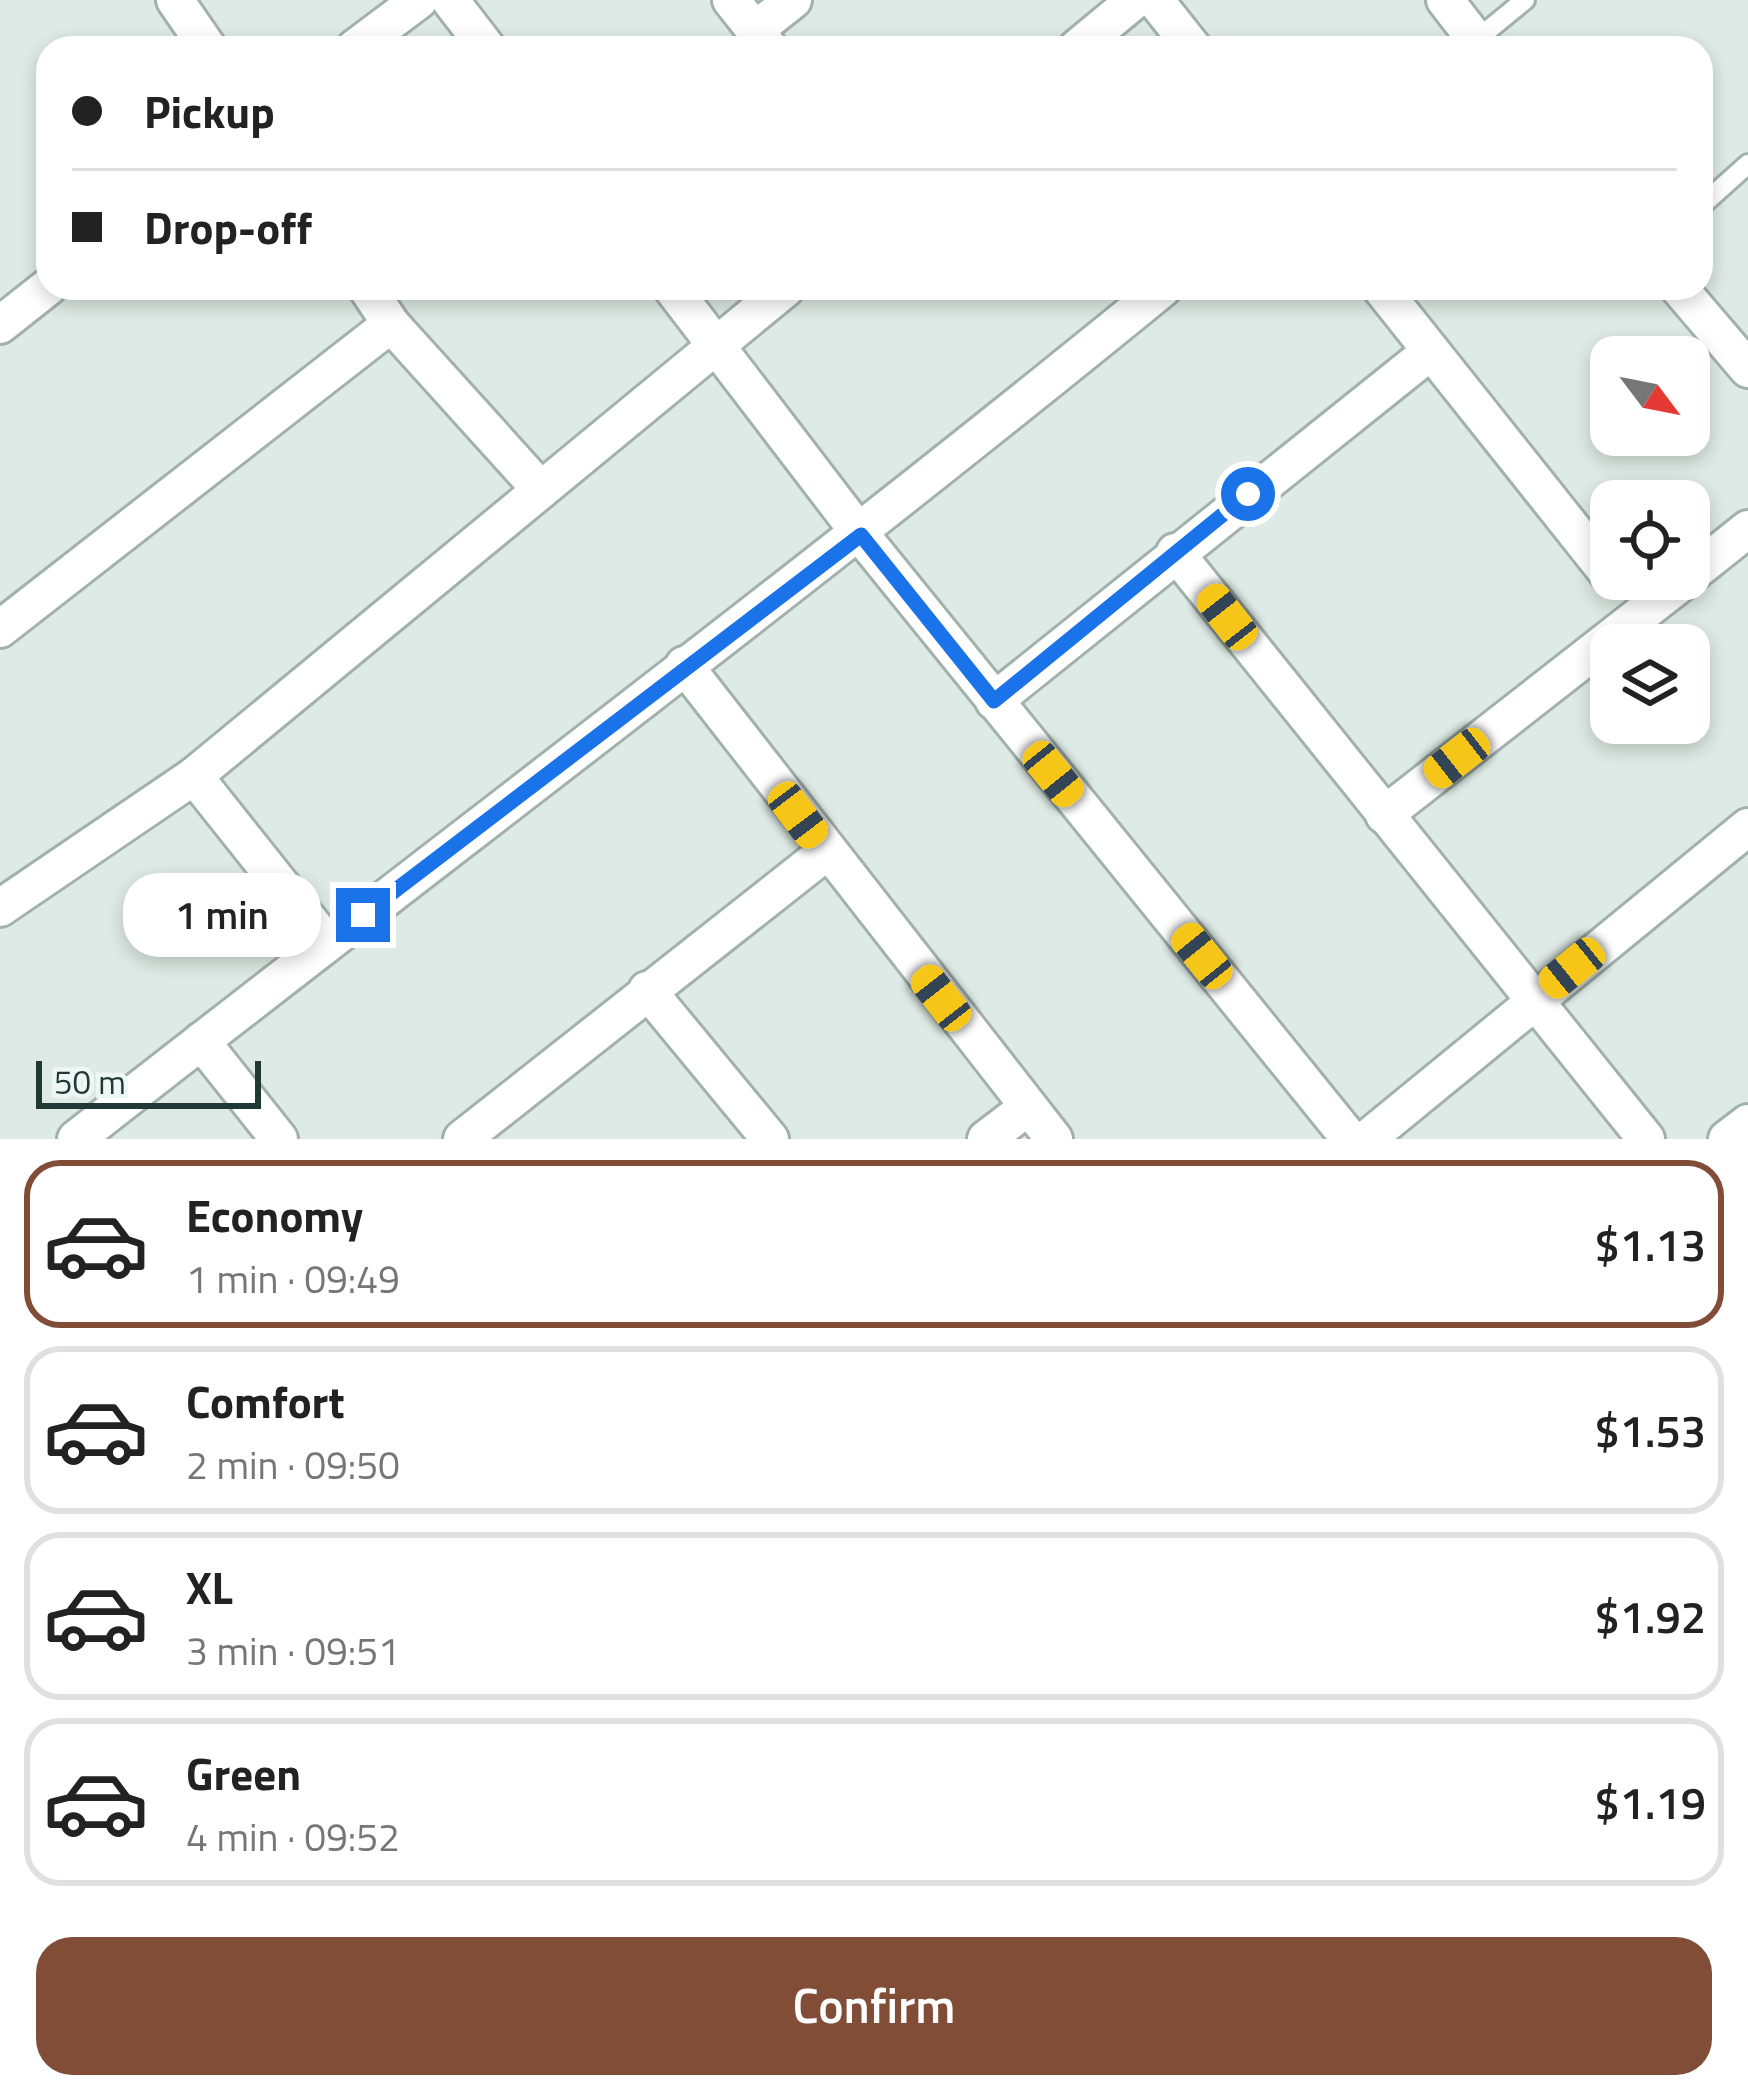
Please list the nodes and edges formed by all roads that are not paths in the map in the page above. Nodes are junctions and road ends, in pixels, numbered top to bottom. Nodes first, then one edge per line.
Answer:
1 (175, 0) edge
2 (419, 0) edge
3 (450, 0) edge
4 (730, 0) edge
5 (793, 0) edge
6 (1135, 0) edge
7 (1155, 0) edge
8 (1444, 0) edge
9 (1525, 0) edge
10 (200, 36) edge
11 (371, 36) edge
12 (478, 36) edge
13 (760, 36) edge
14 (764, 36) edge
15 (1092, 36) edge
16 (1183, 36) edge
17 (1469, 36) edge
18 (1485, 36) edge
19 (1748, 164) edge
20 (1713, 195) edge
21 (36, 296) edge
22 (376, 300) edge
23 (681, 300) edge
24 (771, 300) edge
25 (1148, 300) edge
26 (1390, 300) edge
27 (1689, 300) edge
28 (392, 324) junction
29 (0, 325) edge
30 (715, 345) junction
31 (1431, 352) junction
32 (1748, 368) edge
33 (541, 490) junction
34 (1748, 530) edge
35 (861, 535) junction
36 (1175, 551) junction
37 (1590, 551) edge
38 (1710, 560) edge
39 (1629, 600) edge
40 (1660, 600) edge
41 (1641, 615) junction
42 (0, 629) edge
43 (684, 665) junction
44 (994, 701) junction
45 (194, 776) junction
46 (1384, 815) junction
47 (1748, 827) edge
48 (826, 852) junction
49 (0, 908) edge
50 (327, 943) junction
51 (647, 990) junction
52 (1537, 997) junction
53 (201, 1041) junction
54 (1028, 1107) junction
55 (1748, 1123) edge
56 (76, 1139) edge
57 (279, 1139) edge
58 (462, 1139) edge
59 (770, 1139) edge
60 (986, 1139) edge
61 (1054, 1139) edge
62 (1350, 1139) edge
63 (1367, 1139) edge
64 (1646, 1139) edge
65 (1727, 1139) edge

1 - 10 street
2 - 11 street
3 - 12 street
4 - 13 street
5 - 14 street
6 - 15 street
7 - 16 street
8 - 17 street
9 - 18 lane
19 - 20 lane
21 - 29 street
22 - 28 street
23 - 30 street
24 - 30 street
25 - 35 street
26 - 31 street
27 - 32 street
28 - 33 street
28 - 42 street
30 - 33 street
30 - 35 street
31 - 36 street
31 - 37 street
33 - 45 street
34 - 38 street
35 - 43 street
35 - 44 street
36 - 44 street
36 - 46 street
39 - 41 street
40 - 41 street
41 - 46 street
43 - 48 street
43 - 50 street
44 - 62 street
45 - 49 street
45 - 50 street
46 - 52 street
47 - 52 street
48 - 51 street
48 - 54 street
50 - 53 street
51 - 58 street
51 - 59 street
52 - 63 street
52 - 64 street
53 - 56 street
53 - 57 street
54 - 60 street
54 - 61 street
55 - 65 street

